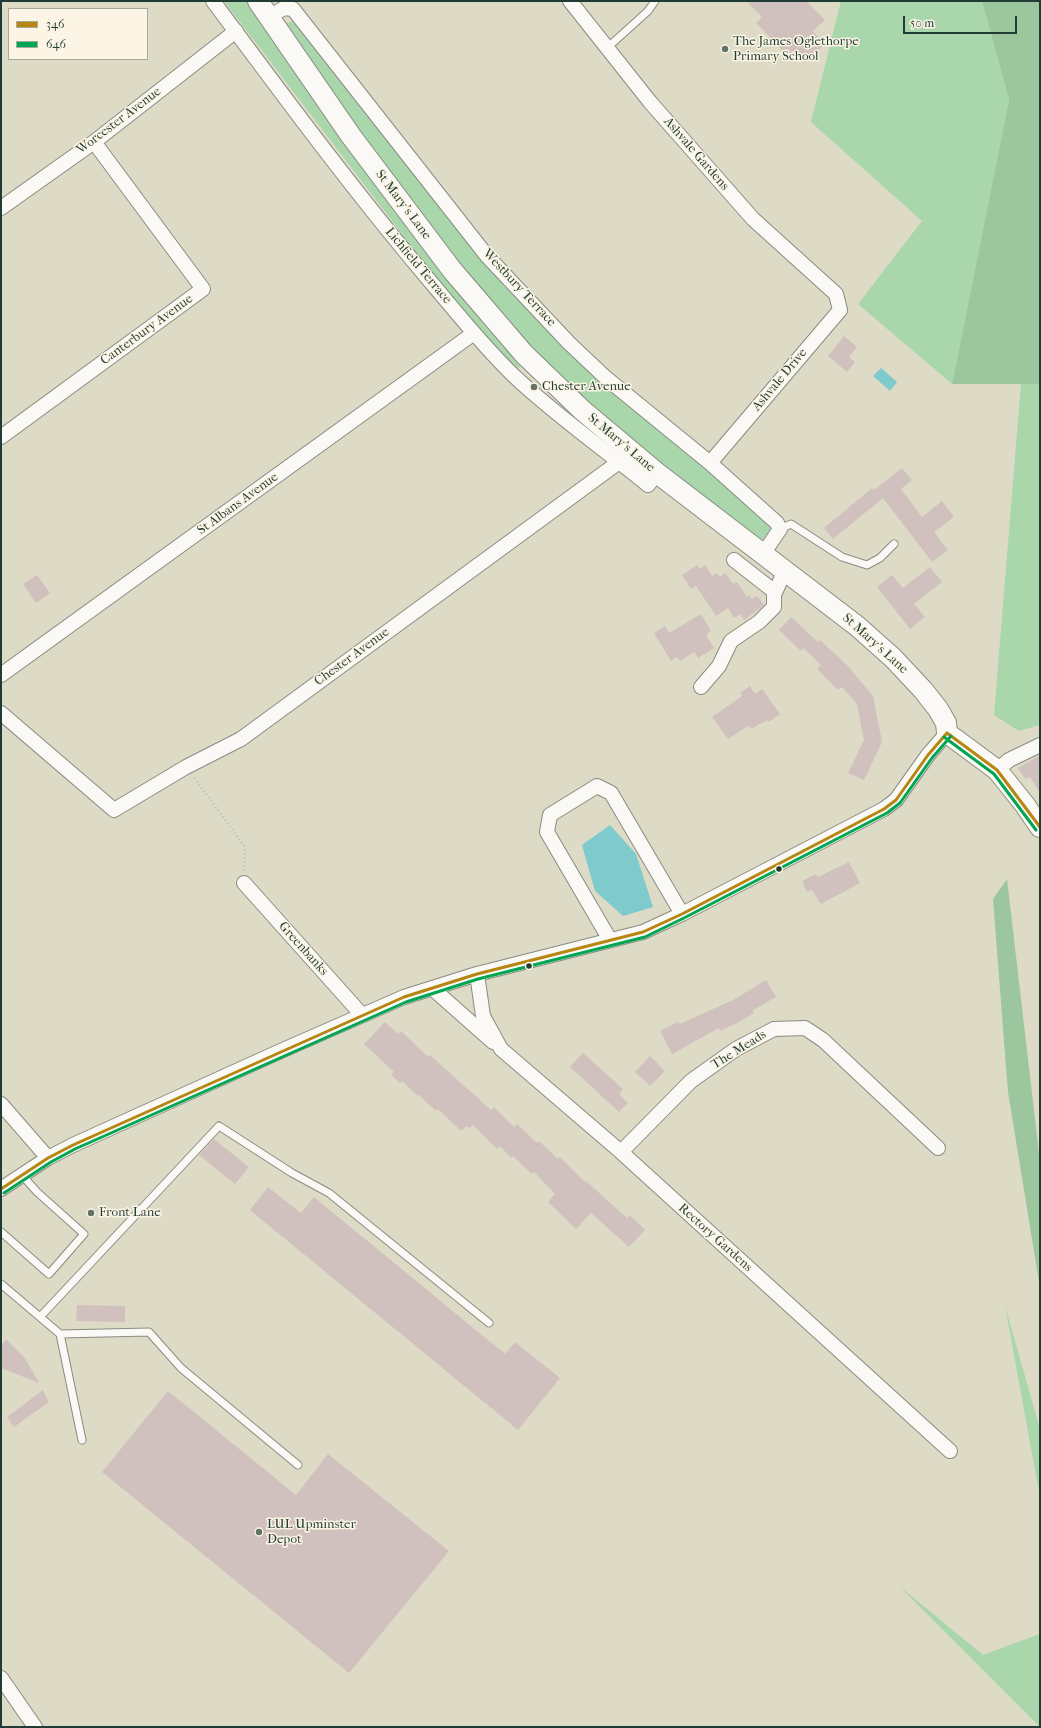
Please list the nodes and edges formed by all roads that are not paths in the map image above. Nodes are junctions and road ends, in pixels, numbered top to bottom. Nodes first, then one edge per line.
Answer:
1 (213, 1) edge
2 (258, 1) edge
3 (570, 1) edge
4 (655, 1) edge
5 (269, 17) junction
6 (236, 31) junction
7 (607, 48) junction
8 (94, 142) junction
9 (1, 208) edge
10 (836, 294) joint
11 (474, 333) junction
12 (1, 437) edge
13 (619, 462) junction
14 (710, 463) junction
15 (657, 473) junction
16 (780, 529) junction
17 (894, 544) dead end
18 (763, 554) junction
19 (734, 560) dead end
20 (785, 570) junction
21 (775, 592) junction
22 (1, 675) edge
23 (701, 687) dead end
24 (1, 713) edge
25 (947, 733) junction
26 (1040, 745) edge
27 (997, 770) junction
28 (1040, 827) edge
29 (244, 883) road end
30 (682, 914) junction
31 (610, 940) junction
32 (478, 974) junction
33 (432, 988) junction
34 (362, 1015) junction
35 (501, 1049) junction
36 (1, 1104) edge
37 (938, 1148) dead end
38 (621, 1152) junction
39 (48, 1158) junction
40 (22, 1175) junction
41 (1, 1189) edge
42 (1, 1232) edge
43 (1, 1284) edge
44 (40, 1317) junction
45 (489, 1323) dead end
46 (60, 1334) junction
47 (82, 1440) dead end
48 (950, 1451) dead end
49 (298, 1464) dead end
50 (1, 1678) edge
51 (34, 1727) edge

1 - 6 street, Lichfield Terrace
2 - 5 main road, St Mary's Lane
3 - 7 street, Ashvale Gardens
4 - 7 lane
5 - 14 street, Westbury Terrace
5 - 15 main road, St Mary's Lane
6 - 8 street, Worcester Avenue
6 - 11 street, Lichfield Terrace
7 - 10 street, Ashvale Gardens
8 - 9 street, Worcester Avenue
8 - 12 street, Canterbury Avenue
10 - 14 street, Ashvale Drive
11 - 13 street, Lichfield Terrace
11 - 22 street, St Albans Avenue
13 - 15 street, Lichfield Terrace
13 - 24 street, Chester Avenue
14 - 16 street, Westbury Terrace
15 - 18 main road, St Mary's Lane
16 - 17 lane
16 - 18 street
18 - 20 main road, St Mary's Lane
19 - 21 street
20 - 21 street
20 - 25 main road, St Mary's Lane
21 - 23 street
25 - 27 main road
25 - 30 street
26 - 27 street
27 - 28 main road
29 - 34 street, Greenbanks
30 - 31 street
30 - 31 street
31 - 32 street
32 - 33 street
32 - 35 street, Rectory Gardens
33 - 34 street
33 - 35 street
34 - 39 street
35 - 38 street, Rectory Gardens
36 - 39 street
37 - 38 street, The Meads
38 - 48 street, Rectory Gardens
39 - 40 street
40 - 41 street
40 - 42 lane
43 - 44 lane
44 - 45 lane
44 - 46 lane
46 - 47 lane
46 - 49 lane
50 - 51 street

